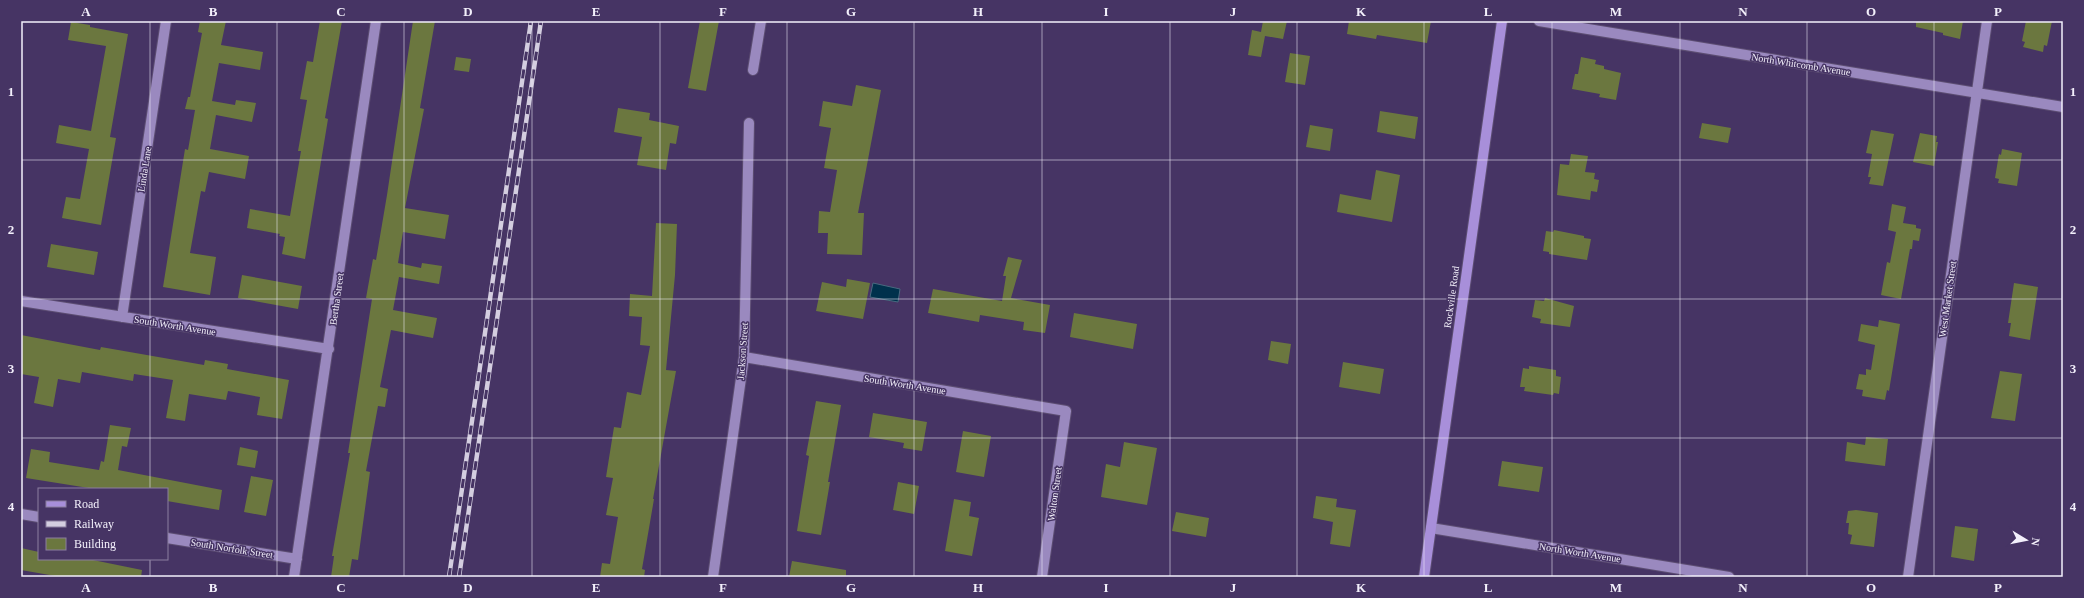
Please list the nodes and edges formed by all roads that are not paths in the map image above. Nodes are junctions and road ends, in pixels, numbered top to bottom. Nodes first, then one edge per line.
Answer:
1 (166, 21) edge
2 (376, 21) edge
3 (760, 21) edge
4 (1502, 21) edge
5 (1539, 21) edge
6 (1986, 21) edge
7 (753, 70) dead end
8 (1976, 92) junction
9 (2063, 107) edge
10 (750, 123) dead end
11 (21, 301) edge
12 (122, 317) junction
13 (328, 350) junction
14 (744, 357) junction
15 (1066, 411) joint
16 (21, 514) edge
17 (38, 517) edge
18 (1431, 528) junction
19 (168, 538) edge
20 (297, 559) junction
21 (294, 577) edge
22 (713, 577) edge
23 (1042, 577) edge
24 (1424, 577) edge
25 (1729, 577) edge
26 (1908, 577) edge

1 - 12 street, Linda Lane
2 - 13 street, Bertha Street
3 - 7 street
4 - 18 main road, Rockville Road
5 - 8 street, North Whitcomb Avenue
6 - 8 street, West Market Street
8 - 9 street, North Whitcomb Avenue
8 - 26 street, West Market Street
10 - 14 street, Jackson Street
11 - 12 street, South Worth Avenue
12 - 13 street, South Worth Avenue
13 - 20 street, Bertha Street
14 - 15 street, South Worth Avenue
14 - 22 street, Jackson Street
15 - 23 street, Walton Street
16 - 17 street
18 - 24 main road, Rockville Road
18 - 25 street, North Worth Avenue
19 - 20 street, South Norfolk Street
20 - 21 street, Bertha Street

